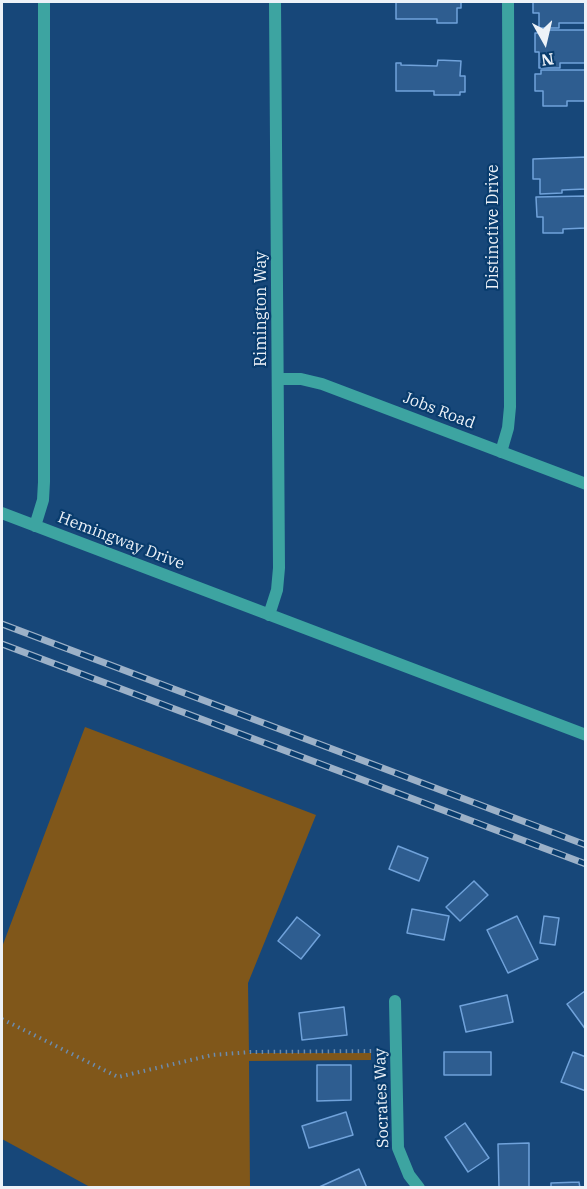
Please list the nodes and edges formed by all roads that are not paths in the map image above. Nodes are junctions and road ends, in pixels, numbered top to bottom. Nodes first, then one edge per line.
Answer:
1 (44, 2) edge
2 (275, 2) edge
3 (508, 2) edge
4 (278, 379) junction
5 (501, 452) junction
6 (585, 484) edge
7 (2, 513) edge
8 (35, 526) junction
9 (269, 615) junction
10 (585, 735) edge
11 (395, 1001) dead end
12 (419, 1188) edge

1 - 8 street, Hemingway Drive
2 - 4 street, Rimington Way
3 - 5 street, Distinctive Drive
4 - 5 street, Jobs Road
4 - 9 street, Rimington Way
5 - 6 street, Jobs Road
7 - 8 street
8 - 9 street, Hemingway Drive
9 - 10 street, Hemingway Drive
11 - 12 street, Socrates Way

